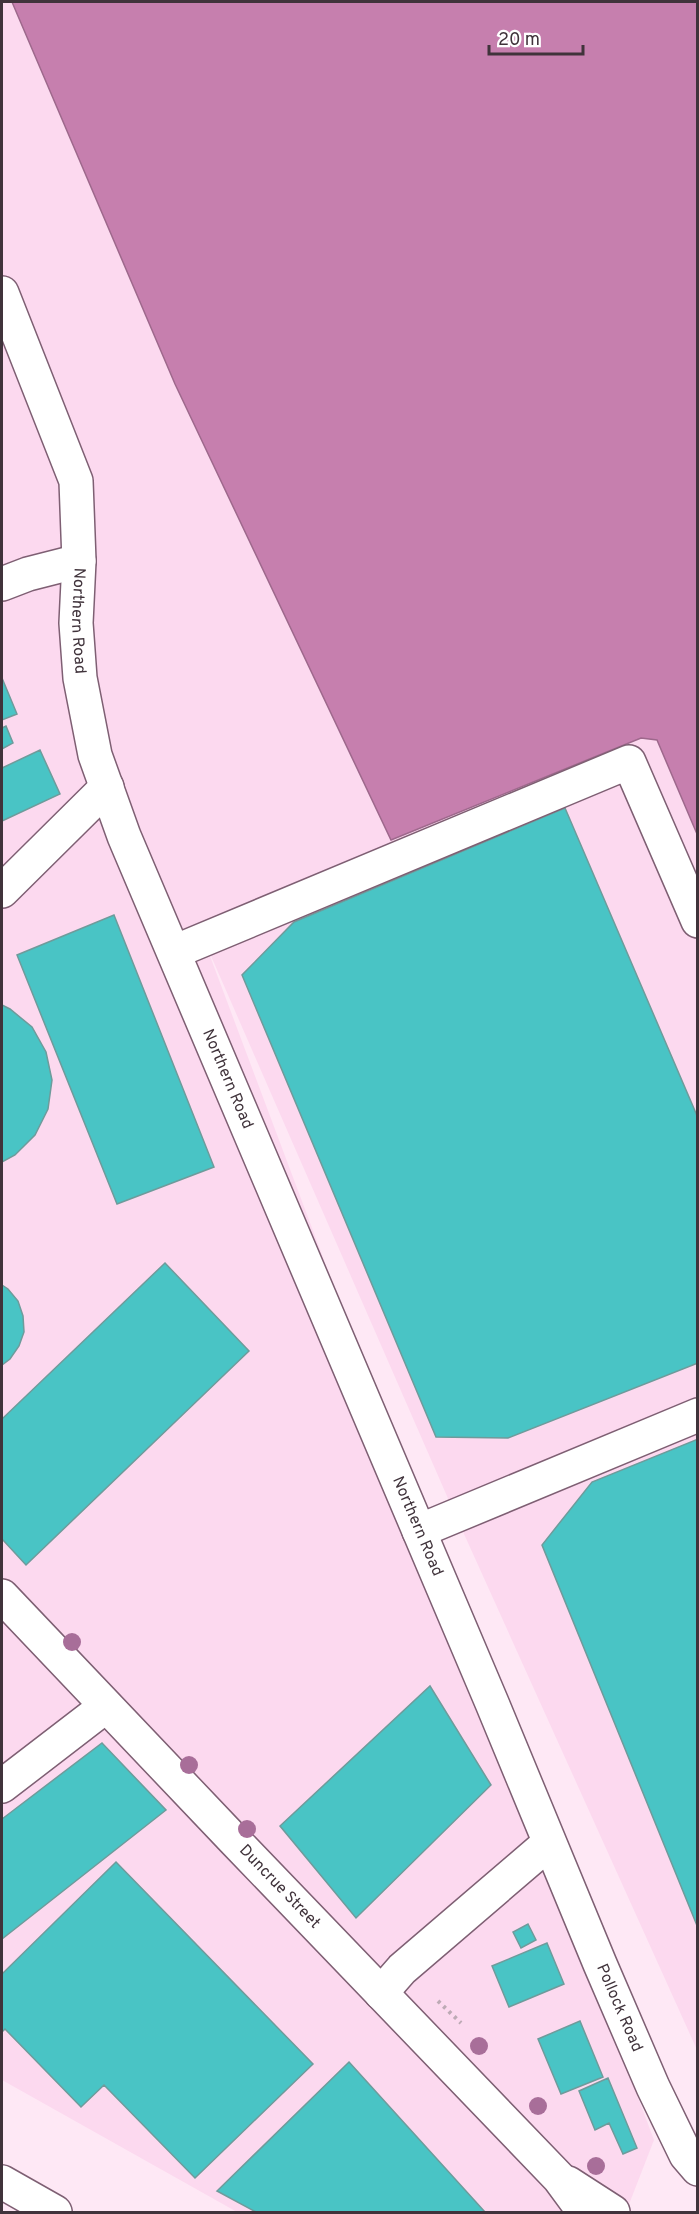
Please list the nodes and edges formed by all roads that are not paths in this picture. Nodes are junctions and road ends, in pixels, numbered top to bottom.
1 (2, 293) edge
2 (79, 561) junction
3 (2, 584) edge
4 (107, 787) junction
5 (2, 891) edge
6 (698, 921) edge
7 (174, 952) junction
8 (698, 1415) edge
9 (419, 1531) junction
10 (2, 1596) edge
11 (106, 1706) junction
12 (2, 1786) edge
13 (549, 1843) junction
14 (381, 1993) junction
15 (698, 2169) edge
16 (559, 2178) junction
17 (2, 2182) edge
18 (55, 2212) edge
19 (584, 2212) edge
20 (613, 2212) edge

1 - 2 main road, Northern Road
2 - 3 main road
2 - 4 main road, Northern Road
4 - 5 main road
4 - 7 main road, Northern Road
6 - 7 main road
7 - 9 main road, Northern Road
8 - 9 main road
9 - 13 main road, Northern Road
10 - 11 main road, Duncrue Street
11 - 12 main road
11 - 14 main road, Duncrue Street
13 - 14 main road
13 - 15 main road, Pollock Road
14 - 16 main road, Duncrue Street
16 - 19 main road, Duncrue Street
16 - 20 main road, Duncrue Street
17 - 18 main road

